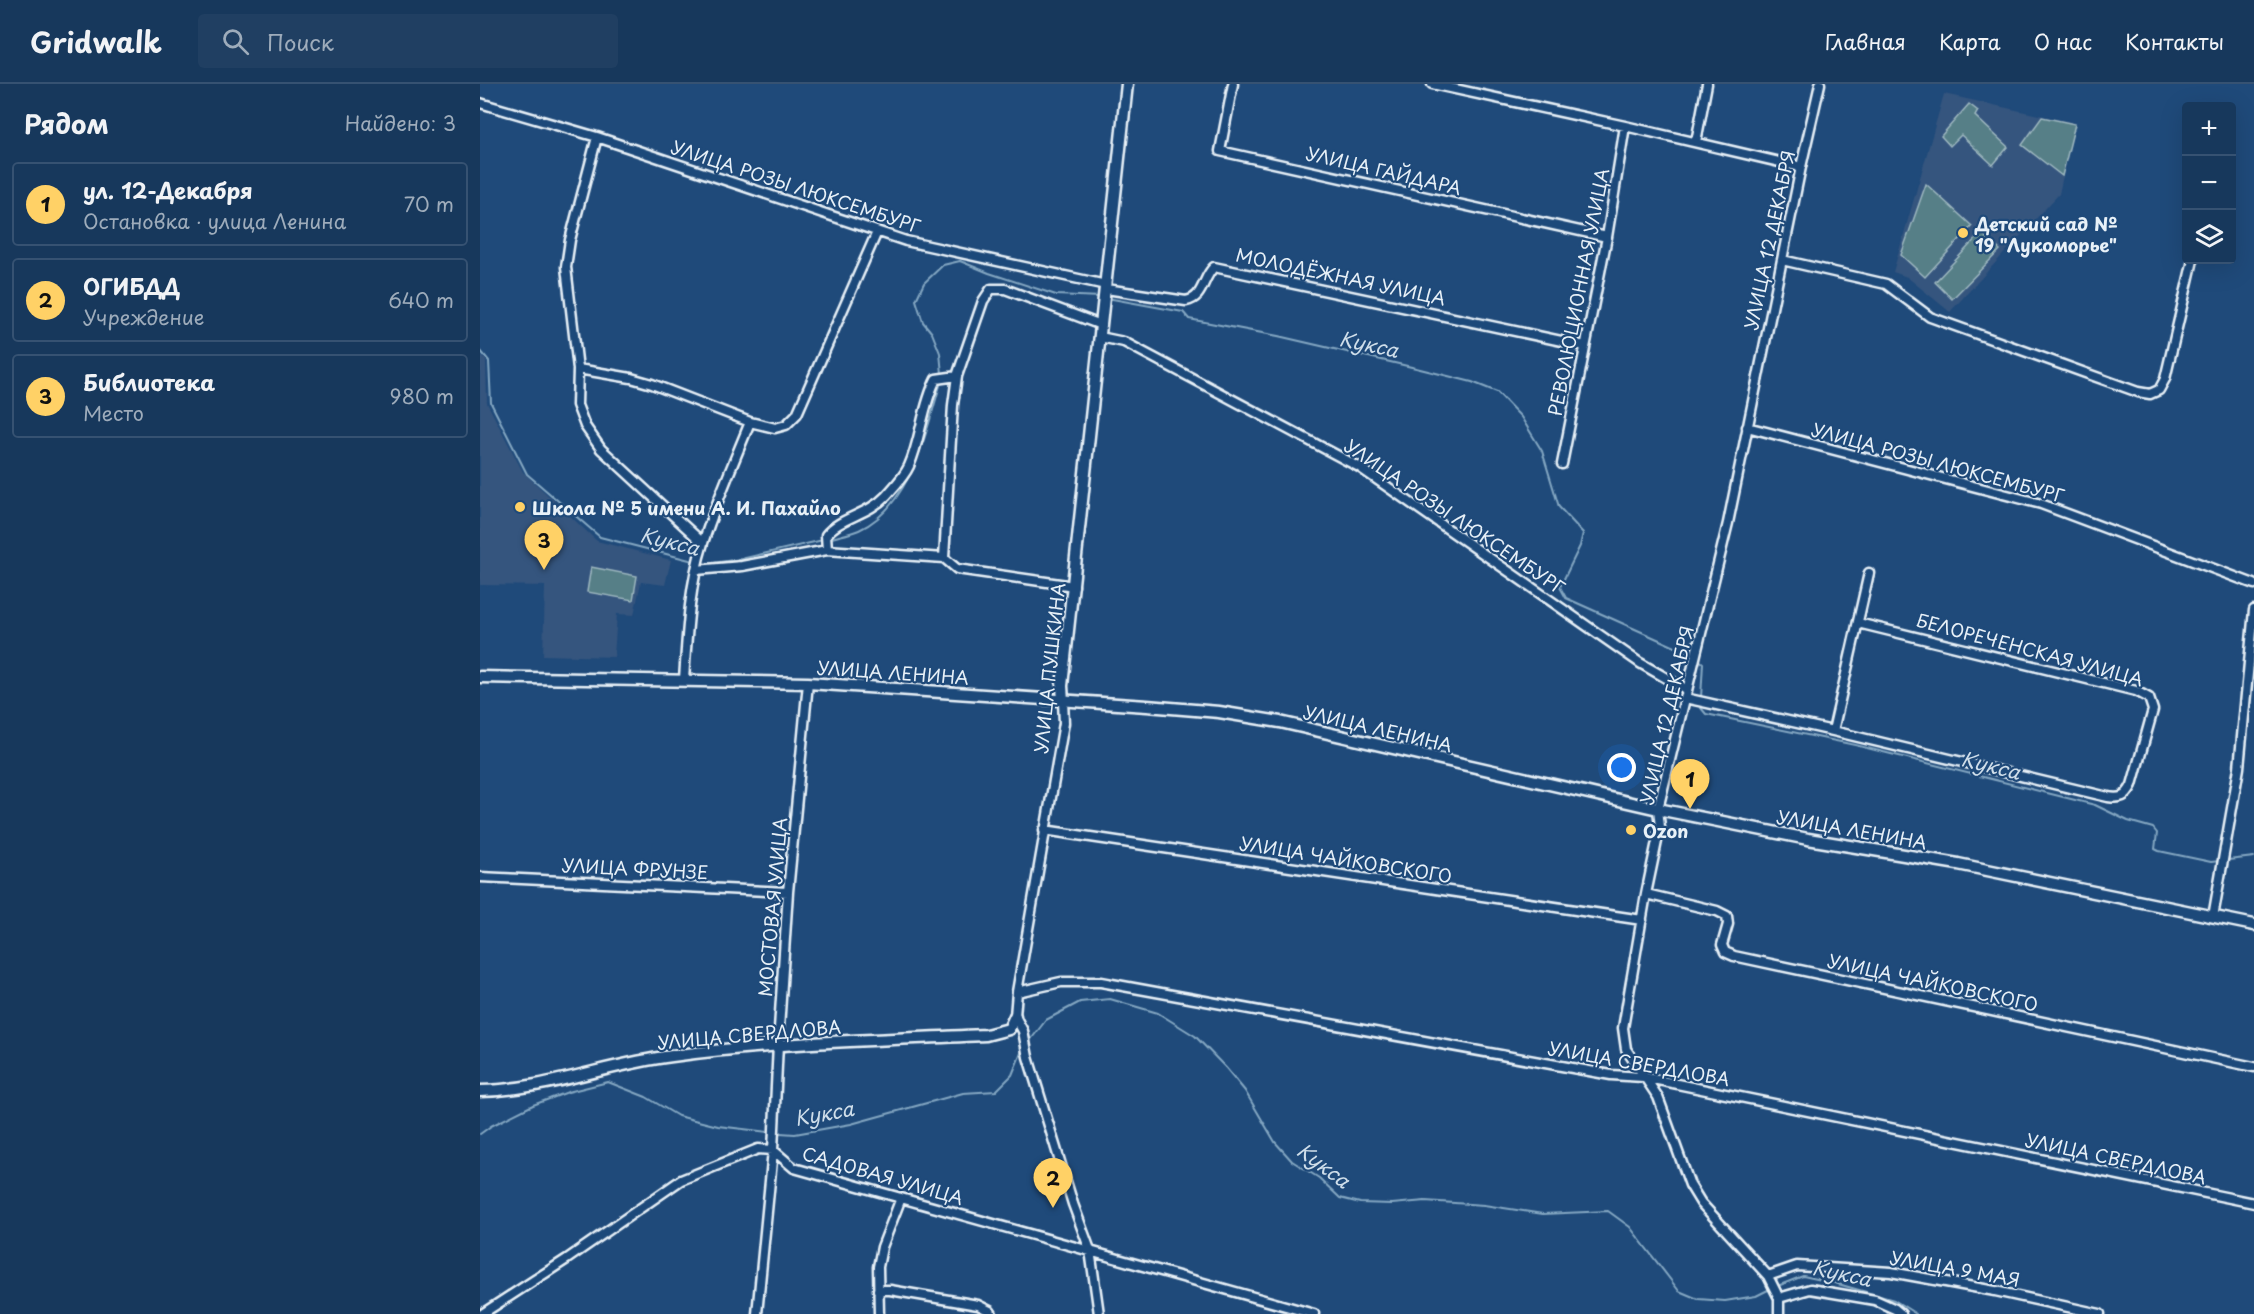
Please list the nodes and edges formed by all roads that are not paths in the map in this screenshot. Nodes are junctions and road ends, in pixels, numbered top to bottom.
1 (1127, 84) edge
2 (1233, 84) edge
3 (1432, 84) edge
4 (1707, 84) edge
5 (1820, 84) edge
6 (480, 103) edge
7 (1625, 126) junction
8 (597, 137) junction
9 (1696, 142) junction
10 (1801, 167) junction
11 (877, 232) junction
12 (1606, 237) junction
13 (1782, 260) junction
14 (2192, 264) edge
15 (1105, 293) junction
16 (1100, 331) junction
17 (1586, 346) junction
18 (578, 369) junction
19 (957, 376) junction
20 (750, 422) junction
21 (1747, 427) junction
22 (1562, 464) dead end
23 (827, 542) junction
24 (703, 543) junction
25 (944, 558) junction
26 (698, 565) junction
27 (1869, 573) dead end
28 (2254, 584) edge
29 (1074, 586) junction
30 (2254, 610) edge
31 (1858, 623) junction
32 (480, 677) edge
33 (684, 680) junction
34 (808, 683) junction
35 (1686, 694) junction
36 (1063, 701) junction
37 (1833, 731) junction
38 (1658, 809) junction
39 (1044, 830) junction
40 (480, 877) edge
41 (788, 892) junction
42 (1646, 894) junction
43 (2213, 917) junction
44 (1642, 920) junction
45 (2254, 925) edge
46 (1017, 992) junction
47 (1015, 1016) junction
48 (778, 1044) junction
49 (2254, 1067) edge
50 (1643, 1077) junction
51 (480, 1091) edge
52 (773, 1150) junction
53 (901, 1198) junction
54 (2254, 1203) edge
55 (1090, 1250) junction
56 (1770, 1279) junction
57 (878, 1290) junction
58 (1778, 1295) junction
59 (482, 1314) edge
60 (757, 1314) edge
61 (879, 1314) edge
62 (992, 1314) edge
63 (1099, 1314) edge
64 (1314, 1314) edge
65 (1779, 1314) edge
66 (1901, 1314) edge
67 (2100, 1314) edge

1 - 15 street, УЛИЦА ПУШКИНА
2 - 12 street, УЛИЦА ГАЙДАРА
3 - 7 street
4 - 9 street
5 - 10 street, УЛИЦА 12 ДЕКАБРЯ
6 - 8 street, УЛИЦА РОЗЫ ЛЮКСЕМБУРГ
7 - 9 street
7 - 12 street, РЕВОЛЮЦИОННАЯ УЛИЦА
8 - 11 street, УЛИЦА РОЗЫ ЛЮКСЕМБУРГ
8 - 18 street
9 - 10 street
10 - 13 street, УЛИЦА 12 ДЕКАБРЯ
11 - 15 street, УЛИЦА РОЗЫ ЛЮКСЕМБУРГ
11 - 20 street
12 - 17 street, РЕВОЛЮЦИОННАЯ УЛИЦА
13 - 14 street
13 - 21 street, УЛИЦА 12 ДЕКАБРЯ
15 - 16 street, УЛИЦА ПУШКИНА
15 - 17 street, МОЛОДЁЖНАЯ УЛИЦА
16 - 19 street, УЛИЦА РОЗЫ ЛЮКСЕМБУРГ
16 - 29 street, УЛИЦА ПУШКИНА
16 - 35 street, УЛИЦА РОЗЫ ЛЮКСЕМБУРГ
17 - 22 street, РЕВОЛЮЦИОННАЯ УЛИЦА
18 - 20 street
18 - 24 street
19 - 23 street
19 - 25 street
20 - 24 street
21 - 28 street, УЛИЦА РОЗЫ ЛЮКСЕМБУРГ
21 - 35 street, УЛИЦА 12 ДЕКАБРЯ
23 - 25 street
23 - 26 street
24 - 26 street
25 - 29 street
26 - 33 street
27 - 31 street
29 - 36 street, УЛИЦА ПУШКИНА
30 - 43 street
31 - 37 street
31 - 37 street, БЕЛОРЕЧЕНСКАЯ УЛИЦА
32 - 33 street, УЛИЦА ЛЕНИНА
33 - 34 street, УЛИЦА ЛЕНИНА
34 - 36 street, УЛИЦА ЛЕНИНА
34 - 41 street, МОСТОВАЯ УЛИЦА
35 - 37 street, БЕЛОРЕЧЕНСКАЯ УЛИЦА
35 - 38 street, УЛИЦА 12 ДЕКАБРЯ
36 - 38 street, УЛИЦА ЛЕНИНА
36 - 39 street, УЛИЦА ПУШКИНА
38 - 42 street, УЛИЦА 12 ДЕКАБРЯ
38 - 43 street, УЛИЦА ЛЕНИНА
39 - 44 street, УЛИЦА ЧАЙКОВСКОГО
39 - 46 street, УЛИЦА ПУШКИНА
40 - 41 street, УЛИЦА ФРУНЗЕ
41 - 48 street, МОСТОВАЯ УЛИЦА
42 - 44 street, УЛИЦА 12 ДЕКАБРЯ
42 - 49 street, УЛИЦА ЧАЙКОВСКОГО
43 - 45 street, УЛИЦА ЛЕНИНА
44 - 50 street, УЛИЦА 12 ДЕКАБРЯ
46 - 47 street, УЛИЦА ПУШКИНА
46 - 50 street, УЛИЦА СВЕРДЛОВА
47 - 48 street, УЛИЦА СВЕРДЛОВА
47 - 55 street
48 - 51 street, УЛИЦА СВЕРДЛОВА
48 - 52 street, МОСТОВАЯ УЛИЦА
50 - 54 street, УЛИЦА СВЕРДЛОВА
50 - 56 street, УЛИЦА 12 ДЕКАБРЯ
52 - 53 street, САДОВАЯ УЛИЦА
52 - 59 street
52 - 60 street, МОСТОВАЯ УЛИЦА
53 - 55 street, САДОВАЯ УЛИЦА
53 - 57 street
55 - 63 street
55 - 64 street, САДОВАЯ УЛИЦА
56 - 58 street, УЛИЦА 12 ДЕКАБРЯ
56 - 67 street, УЛИЦА 9 МАЯ
57 - 61 street
57 - 62 street
58 - 65 street, УЛИЦА 12 ДЕКАБРЯ
58 - 66 street

